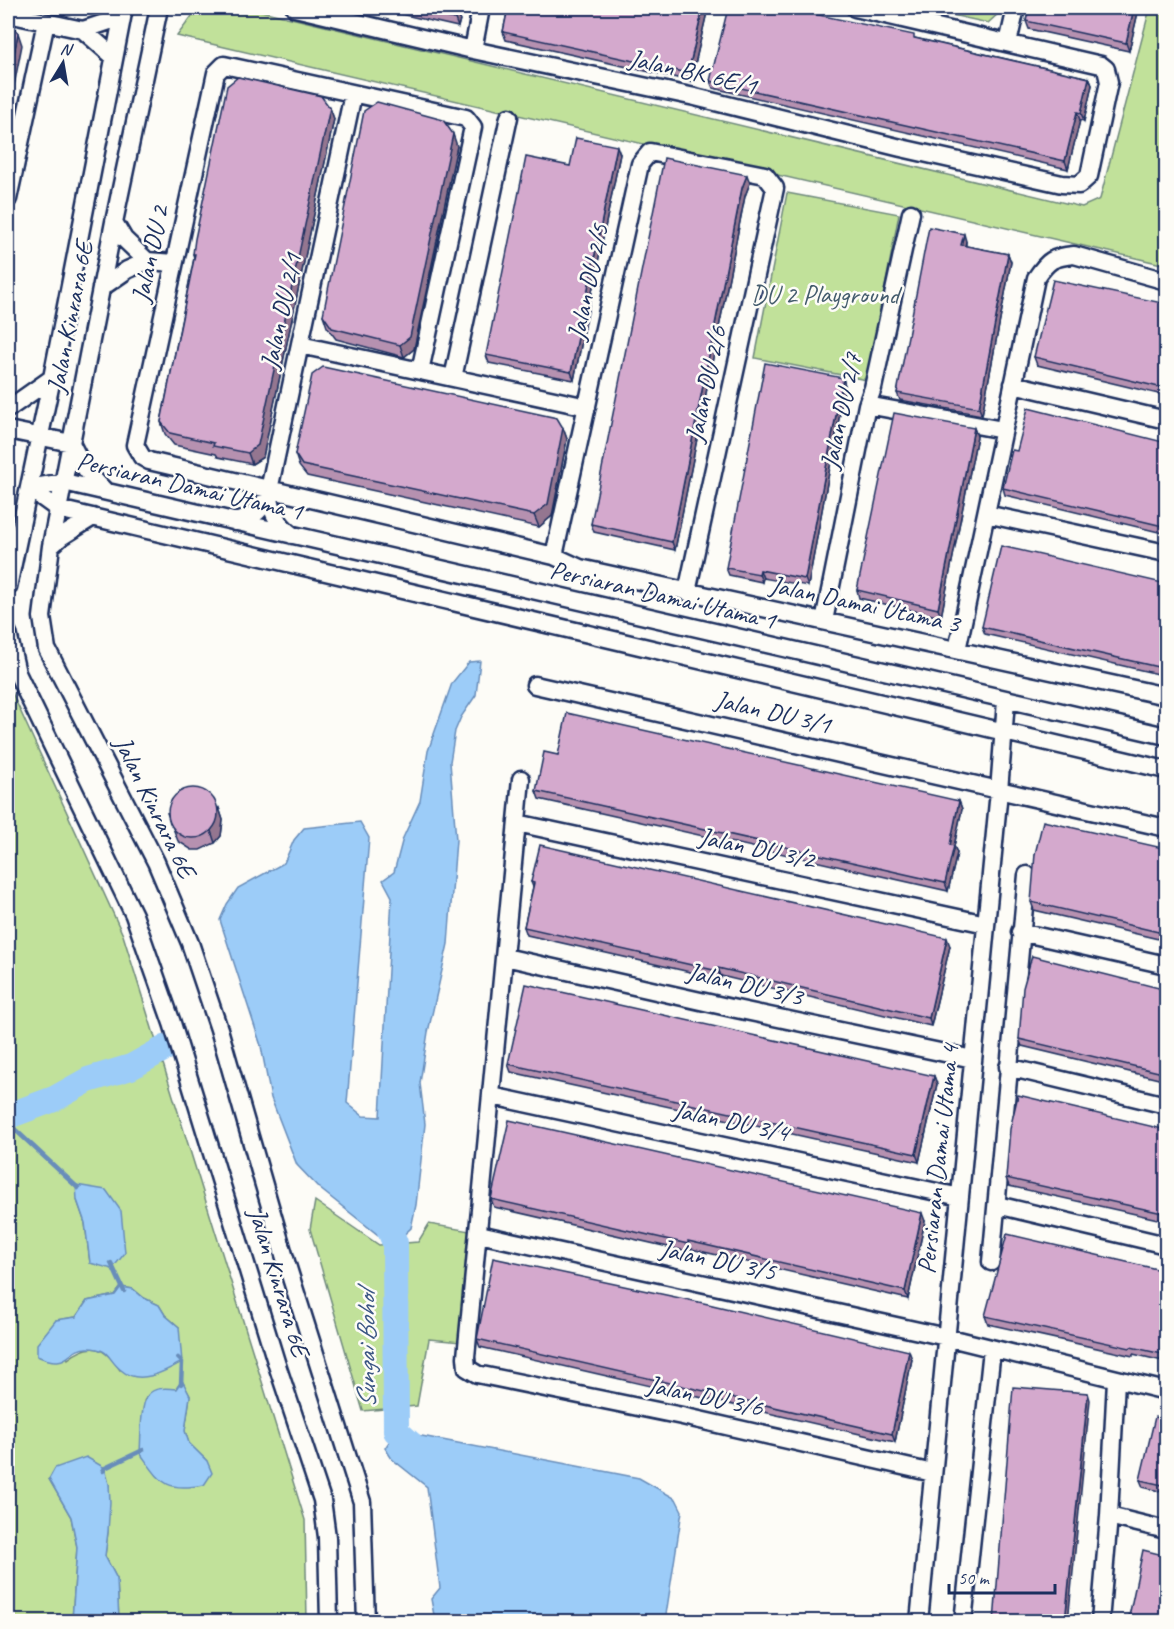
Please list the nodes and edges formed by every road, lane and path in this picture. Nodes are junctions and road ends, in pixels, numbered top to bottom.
1 (159, 8) edge
2 (295, 8) edge
3 (481, 8) edge
4 (855, 8) edge
5 (1016, 8) edge
6 (123, 12) edge
7 (8, 14) edge
8 (45, 22) junction
9 (83, 30) junction
10 (1008, 43) junction
11 (473, 50) junction
12 (114, 57) junction
13 (353, 94) junction
14 (509, 117) dead end
15 (775, 188) joint
16 (8, 199) edge
17 (911, 213) dead end
18 (114, 222) junction
19 (147, 261) junction
20 (174, 263) junction
21 (1167, 281) edge
22 (101, 288) junction
23 (300, 345) junction
24 (420, 371) junction
25 (52, 378) junction
26 (453, 378) junction
27 (1013, 384) junction
28 (867, 405) junction
29 (587, 407) junction
30 (8, 409) edge
31 (1167, 420) edge
32 (1003, 429) junction
33 (8, 430) edge
34 (40, 436) junction
35 (71, 443) junction
36 (64, 482) junction
37 (29, 488) junction
38 (269, 490) junction
39 (106, 492) junction
40 (58, 509) junction
41 (986, 514) junction
42 (93, 518) junction
43 (235, 522) junction
44 (292, 535) junction
45 (51, 546) junction
46 (1167, 553) edge
47 (554, 556) junction
48 (8, 587) edge
49 (687, 592) junction
50 (824, 621) junction
51 (8, 633) edge
52 (957, 650) junction
53 (535, 685) dead end
54 (1167, 696) edge
55 (1006, 701) junction
56 (1004, 733) junction
57 (1167, 736) edge
58 (1167, 770) edge
59 (522, 779) dead end
60 (999, 790) junction
61 (517, 823) junction
62 (1167, 828) edge
63 (1027, 875) dead end
64 (986, 924) junction
65 (1020, 932) junction
66 (505, 957) junction
67 (1167, 965) edge
68 (974, 1059) junction
69 (1008, 1067) junction
70 (492, 1096) junction
71 (1167, 1105) edge
72 (960, 1197) junction
73 (997, 1205) junction
74 (479, 1234) junction
75 (1167, 1245) edge
76 (991, 1262) dead end
77 (946, 1337) junction
78 (992, 1348) junction
79 (1116, 1380) junction
80 (1167, 1391) edge
81 (933, 1473) junction
82 (1109, 1516) junction
83 (1167, 1530) edge
84 (329, 1622) edge
85 (366, 1622) edge
86 (919, 1622) edge
87 (963, 1622) edge
88 (1100, 1622) edge

1 - 18 street, Jalan Kinrara 6E
2 - 11 street, Jalan BK 6E/1
3 - 11 street
4 - 10 street
5 - 10 street
6 - 9 street, Jalan Kinrara 6E
6 - 12 street, Jalan Kinrara 6E
7 - 8 street
8 - 9 street
8 - 16 street
9 - 12 street
10 - 11 street, Jalan BK 6E/1
12 - 25 street, Jalan Kinrara 6E
13 - 20 street, Jalan DU 2
13 - 23 street, Jalan DU 2/1
13 - 24 street
14 - 26 street
15 - 29 street, Jalan DU 2/5
15 - 49 street, Jalan DU 2/6
17 - 28 street, Jalan DU 2/7
18 - 19 street
18 - 22 street, Jalan Kinrara 6E
19 - 20 street
19 - 22 street
20 - 38 street, Jalan DU 2
21 - 27 street
22 - 35 street, Jalan Kinrara 6E
23 - 24 street
23 - 38 street, Jalan DU 2/1
24 - 26 street
25 - 30 street
25 - 34 street, Jalan Kinrara 6E
26 - 29 street
27 - 31 street
27 - 32 street
28 - 32 street
28 - 50 street, Jalan DU 2/7
29 - 47 street, Jalan DU 2/5
32 - 41 street
33 - 34 street
34 - 35 street
34 - 37 street, Jalan Kinrara 6E
35 - 36 street, Jalan Kinrara 6E
35 - 39 street
36 - 37 street, Persiaran Damai Utama 1
36 - 39 street, Persiaran Damai Utama 1
36 - 40 street, Jalan Kinrara 6E
37 - 40 street, Persiaran Damai Utama 1
37 - 48 street, Jalan Kinrara 6E
38 - 43 street, Jalan DU 2/1
38 - 44 street
38 - 47 street, Jalan Damai Utama 3
39 - 43 street, Persiaran Damai Utama 1
40 - 42 street, Persiaran Damai Utama 1
40 - 45 street, Jalan Kinrara 6E
41 - 46 street
41 - 52 street
42 - 45 street
42 - 56 street, Persiaran Damai Utama 1
43 - 44 street, Persiaran Damai Utama 1
44 - 55 street, Persiaran Damai Utama 1
45 - 85 street, Jalan Kinrara 6E
47 - 49 street, Jalan Damai Utama 3
49 - 50 street, Jalan Damai Utama 3
50 - 52 street, Jalan Damai Utama 3
51 - 84 street, Jalan Kinrara 6E
52 - 54 street, Jalan Damai Utama 3
53 - 60 street, Jalan DU 3/1
55 - 56 street, Persiaran Damai Utama 4
55 - 57 street, Persiaran Damai Utama 1
56 - 58 street, Persiaran Damai Utama 1
56 - 60 street, Persiaran Damai Utama 4
59 - 61 street
60 - 62 street, Jalan DU 3/1
60 - 64 street, Persiaran Damai Utama 4
61 - 64 street, Jalan DU 3/2
61 - 66 street
63 - 65 street
64 - 68 street, Persiaran Damai Utama 4
65 - 67 street
65 - 69 street
66 - 68 street, Jalan DU 3/3
66 - 70 street
68 - 72 street, Persiaran Damai Utama 4
69 - 71 street
69 - 73 street
70 - 72 street, Jalan DU 3/4
70 - 74 street
72 - 77 street, Persiaran Damai Utama 4
73 - 75 street
73 - 76 street
74 - 77 street, Jalan DU 3/5
74 - 81 street, Jalan DU 3/6
77 - 78 street, Jalan DU 3/5
77 - 81 street, Persiaran Damai Utama 4
78 - 79 street, Jalan DU 3/5
78 - 87 street
79 - 80 street, Jalan DU 3/5
79 - 82 street
81 - 86 street, Persiaran Damai Utama 4
82 - 83 street
82 - 88 street

